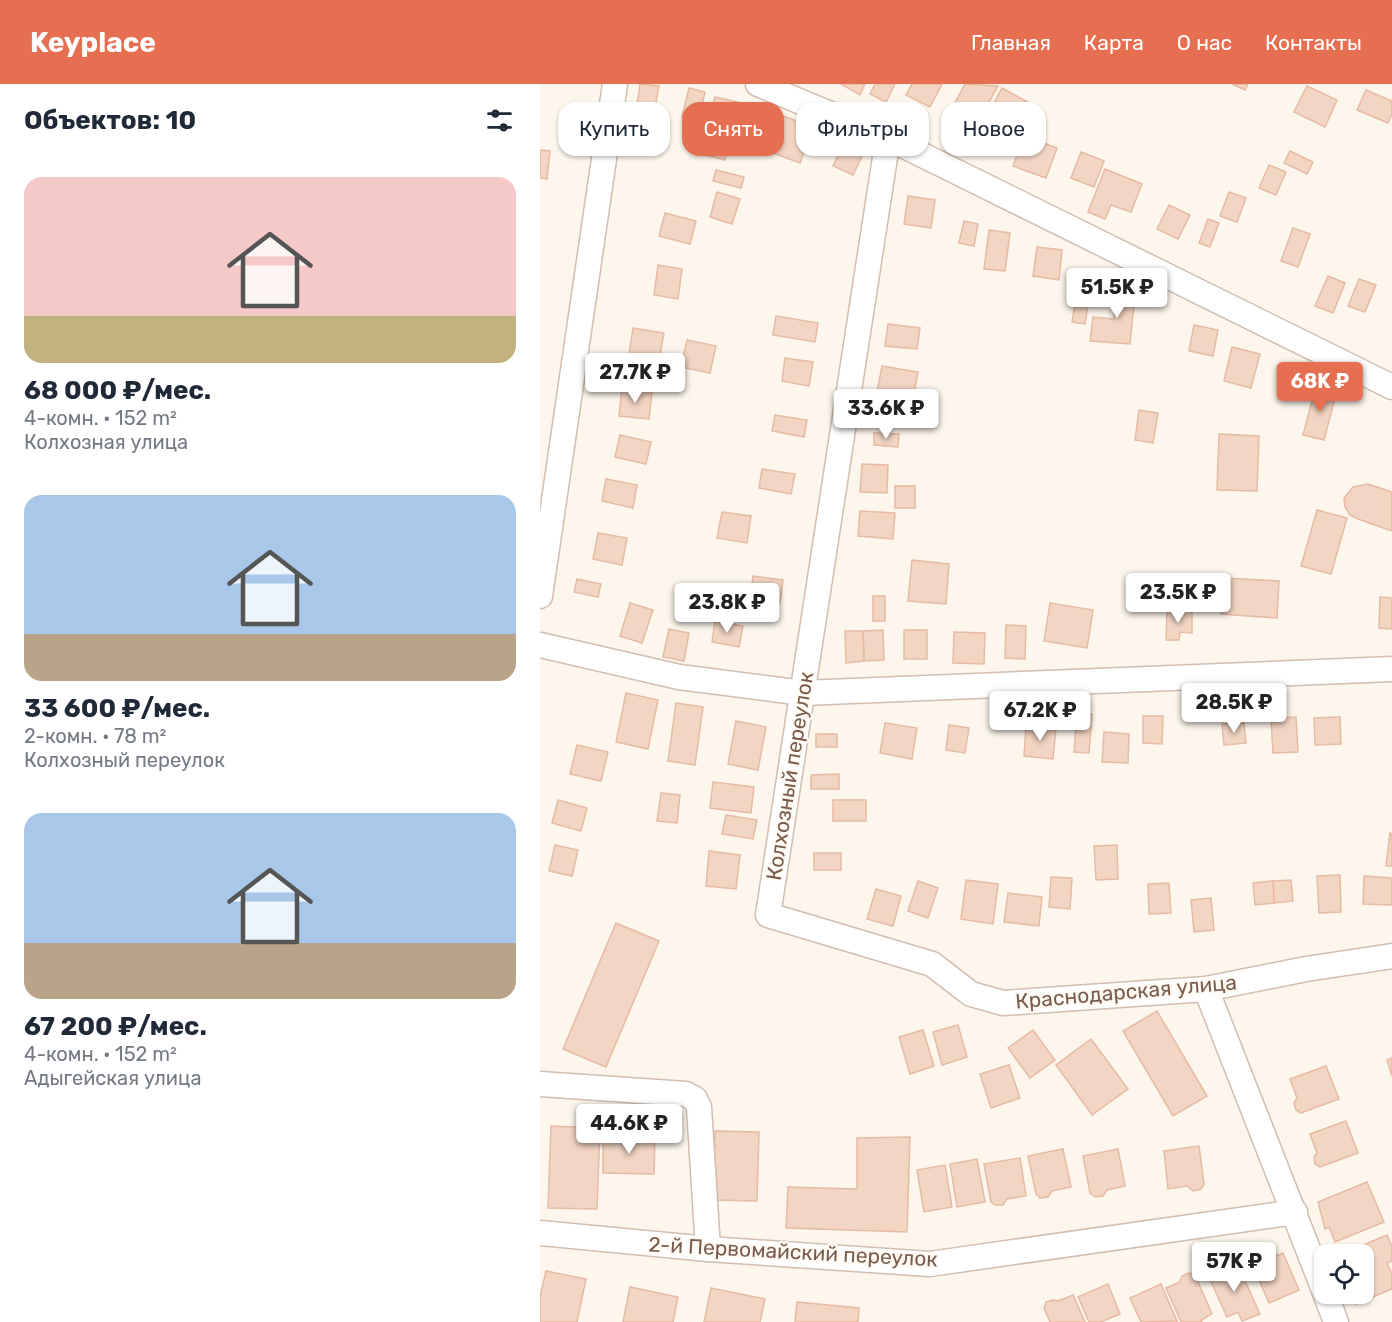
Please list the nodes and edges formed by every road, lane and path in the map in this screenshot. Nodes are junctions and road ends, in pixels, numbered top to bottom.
1 (615, 84) edge
2 (758, 84) edge
3 (801, 102) edge
4 (885, 156) edge
5 (924, 156) edge
6 (1392, 387) edge
7 (540, 596) edge
8 (540, 645) edge
9 (1392, 669) edge
10 (803, 693) junction
11 (768, 915) joint
12 (1392, 956) edge
13 (1206, 989) junction
14 (540, 1084) edge
15 (1295, 1212) junction
16 (540, 1233) edge
17 (708, 1249) junction
18 (1314, 1263) edge
19 (1329, 1304) edge
20 (1336, 1322) edge

1 - 7 street
2 - 3 street
4 - 10 street, Колхозный переулок
5 - 6 street
8 - 10 street
9 - 10 street
10 - 11 street, Колхозный переулок
11 - 13 street, Краснодарская улица
12 - 13 street, Краснодарская улица
13 - 15 street
14 - 17 street
15 - 17 street, 2-й Первомайский переулок
15 - 18 street
16 - 17 street, 2-й Первомайский переулок
19 - 20 street

